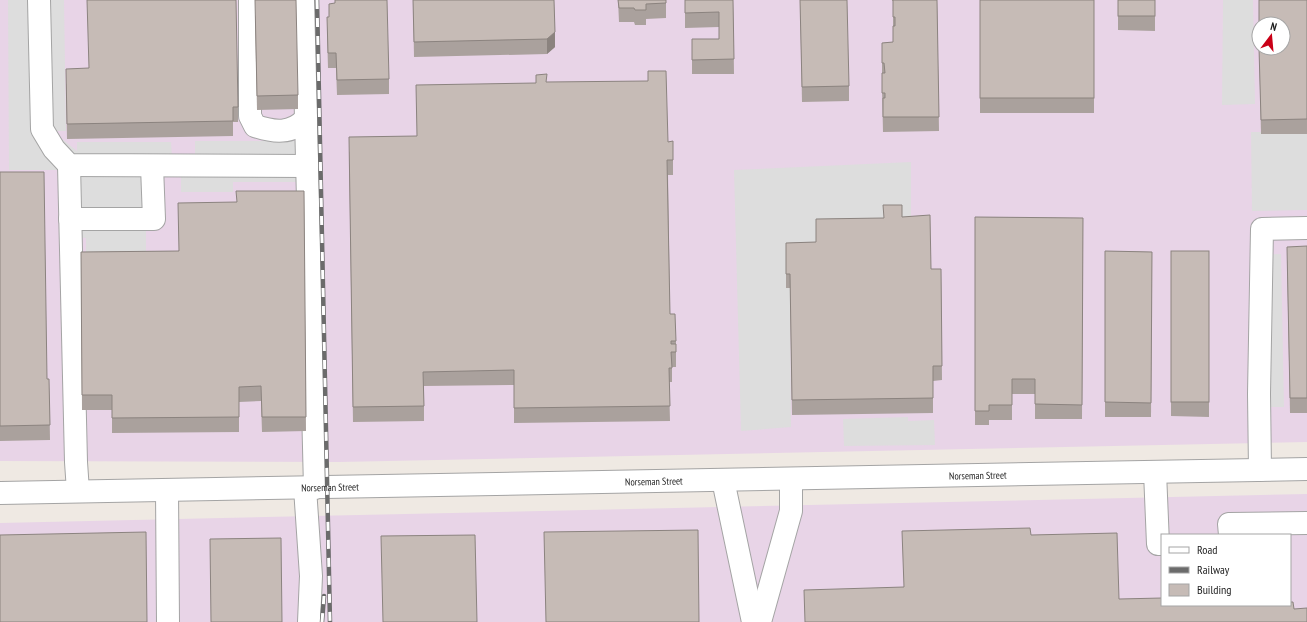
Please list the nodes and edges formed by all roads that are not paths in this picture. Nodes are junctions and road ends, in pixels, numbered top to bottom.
1 (39, 0) edge
2 (250, 0) edge
3 (303, 0) edge
4 (306, 118) junction
5 (70, 165) junction
6 (152, 166) junction
7 (308, 166) junction
8 (70, 219) junction
9 (1307, 228) edge
10 (1307, 469) edge
11 (1260, 470) junction
12 (1156, 472) junction
13 (792, 479) junction
14 (723, 480) junction
15 (310, 488) junction
16 (78, 491) junction
17 (167, 491) junction
18 (0, 493) edge
19 (1307, 523) edge
20 (1230, 534) edge
21 (1161, 544) edge
22 (168, 622) edge
23 (309, 622) edge
24 (752, 622) edge
25 (760, 622) edge

1 - 5 street
2 - 4 street
3 - 4 street
4 - 7 street
5 - 6 street
5 - 8 street
6 - 7 street
6 - 8 street
7 - 15 street
8 - 16 street
9 - 11 street
10 - 11 street, Norseman Street
11 - 12 street, Norseman Street
12 - 13 street, Norseman Street
12 - 21 street
13 - 14 street, Norseman Street
13 - 25 street
14 - 15 street, Norseman Street
14 - 24 street
15 - 17 street, Norseman Street
15 - 23 street
16 - 17 street, Norseman Street
16 - 18 street, Norseman Street
17 - 22 street
19 - 20 street

